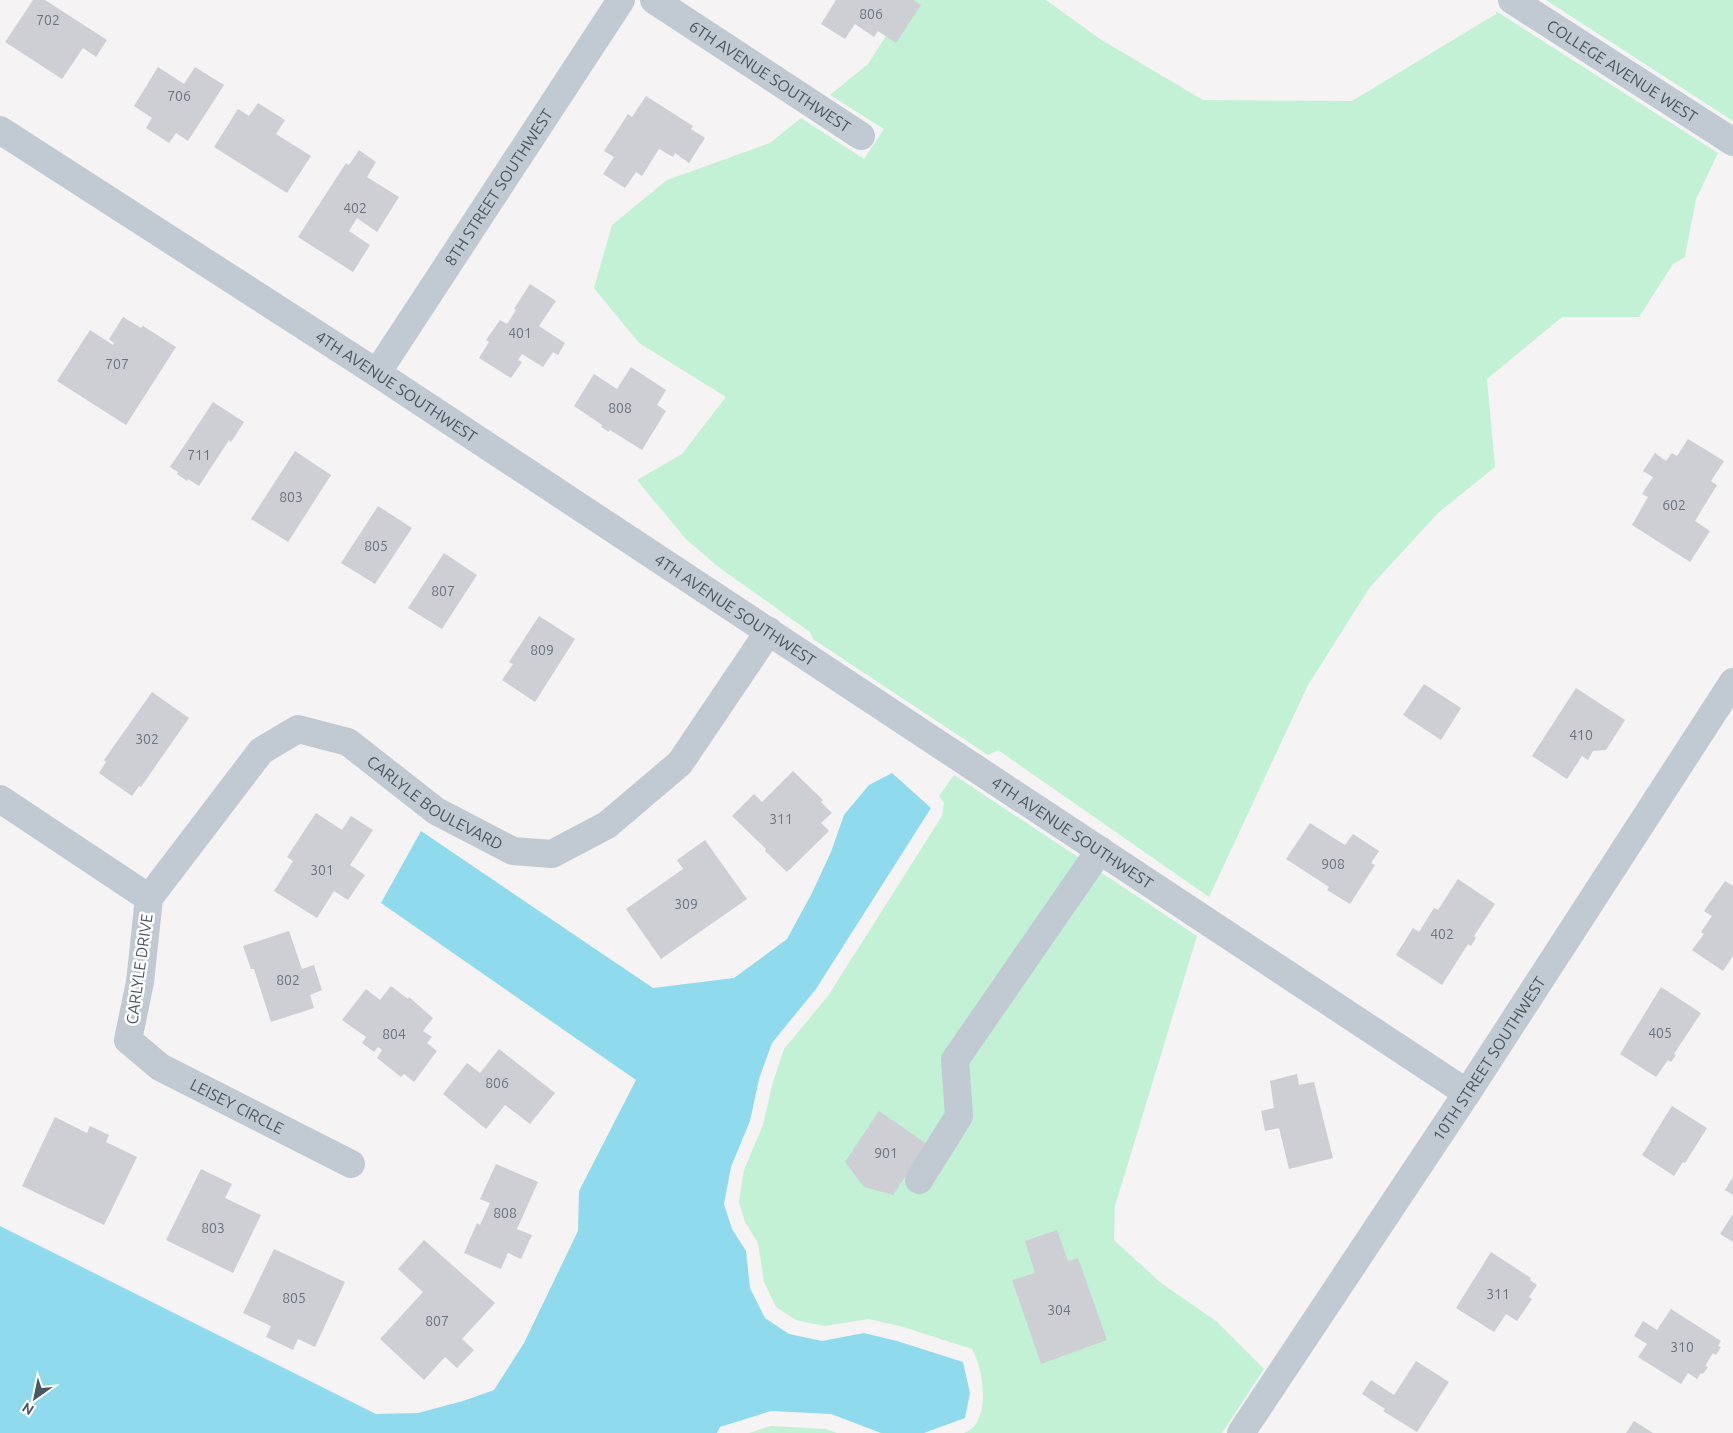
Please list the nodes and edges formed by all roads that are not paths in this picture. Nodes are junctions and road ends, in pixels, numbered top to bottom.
1 (621, 0) edge
2 (654, 0) edge
3 (1512, 0) edge
4 (0, 130) edge
5 (861, 136) dead end
6 (1733, 142) edge
7 (377, 373) junction
8 (769, 632) junction
9 (1733, 682) edge
10 (0, 799) edge
11 (1100, 850) junction
12 (149, 898) junction
13 (128, 1040) joint
14 (1467, 1093) junction
15 (351, 1164) dead end
16 (919, 1180) dead end
17 (1241, 1433) edge

1 - 7 street, 8TH STREET SOUTHWEST
2 - 5 street, 6TH AVENUE SOUTHWEST
3 - 6 street, COLLEGE AVENUE WEST
4 - 7 street, 4TH AVENUE SOUTHWEST
7 - 8 street, 4TH AVENUE SOUTHWEST
8 - 11 street, 4TH AVENUE SOUTHWEST
8 - 12 street, CARLYLE BOULEVARD
9 - 14 street, 10TH STREET SOUTHWEST
10 - 12 street
11 - 14 street, 4TH AVENUE SOUTHWEST
11 - 16 street
12 - 13 street, CARLYLE DRIVE
13 - 15 street, LEISEY CIRCLE
14 - 17 street, 10TH STREET SOUTHWEST

